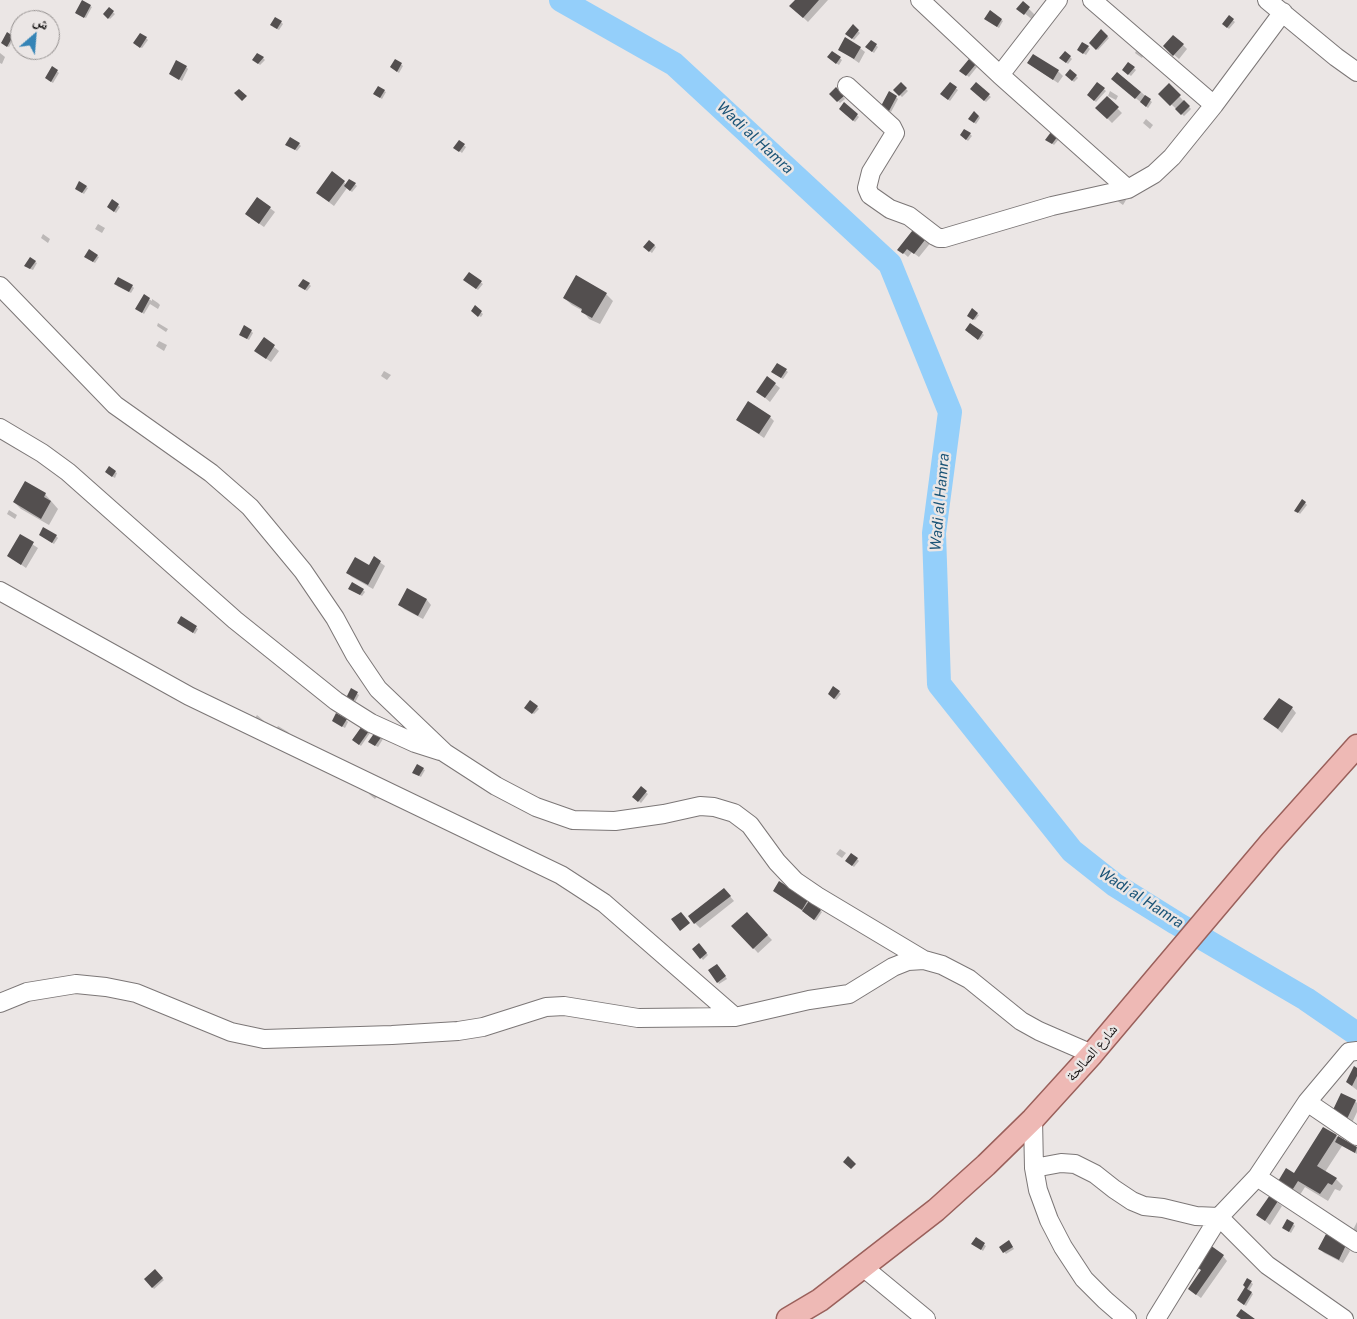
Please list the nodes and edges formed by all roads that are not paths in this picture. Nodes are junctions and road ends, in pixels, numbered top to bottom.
1 (920, 0) edge
2 (1058, 0) edge
3 (1092, 0) edge
4 (1267, 0) edge
5 (1283, 12) junction
6 (1357, 72) edge
7 (1000, 75) junction
8 (847, 86) dead end
9 (1214, 105) junction
10 (1128, 189) junction
11 (0, 286) edge
12 (0, 428) edge
13 (0, 591) edge
14 (1356, 750) edge
15 (445, 752) junction
16 (924, 960) junction
17 (0, 1003) edge
18 (735, 1017) junction
19 (1357, 1051) edge
20 (1092, 1054) junction
21 (1307, 1102) junction
22 (1033, 1119) junction
23 (1357, 1136) edge
24 (1034, 1168) junction
25 (1257, 1177) junction
26 (1219, 1217) junction
27 (1357, 1244) edge
28 (863, 1267) junction
29 (788, 1319) edge
30 (926, 1319) edge
31 (1127, 1319) edge
32 (1156, 1319) edge
33 (1344, 1319) edge

1 - 7 street
2 - 7 street
3 - 9 street
4 - 5 street
5 - 6 street
5 - 9 street
7 - 10 street
8 - 10 street
9 - 10 street
11 - 15 street
12 - 15 street
13 - 18 street
14 - 20 main road, شارع الصالحة
15 - 16 street
16 - 18 street
16 - 20 street
17 - 18 street
19 - 21 street
20 - 22 main road, شارع الصالحة
21 - 23 street
21 - 25 street
22 - 24 street
22 - 28 main road, شارع الصالحة
24 - 26 street
24 - 31 street
25 - 26 street
25 - 27 street
26 - 32 street
26 - 33 street
28 - 29 main road, شارع الصالحة
28 - 30 street

